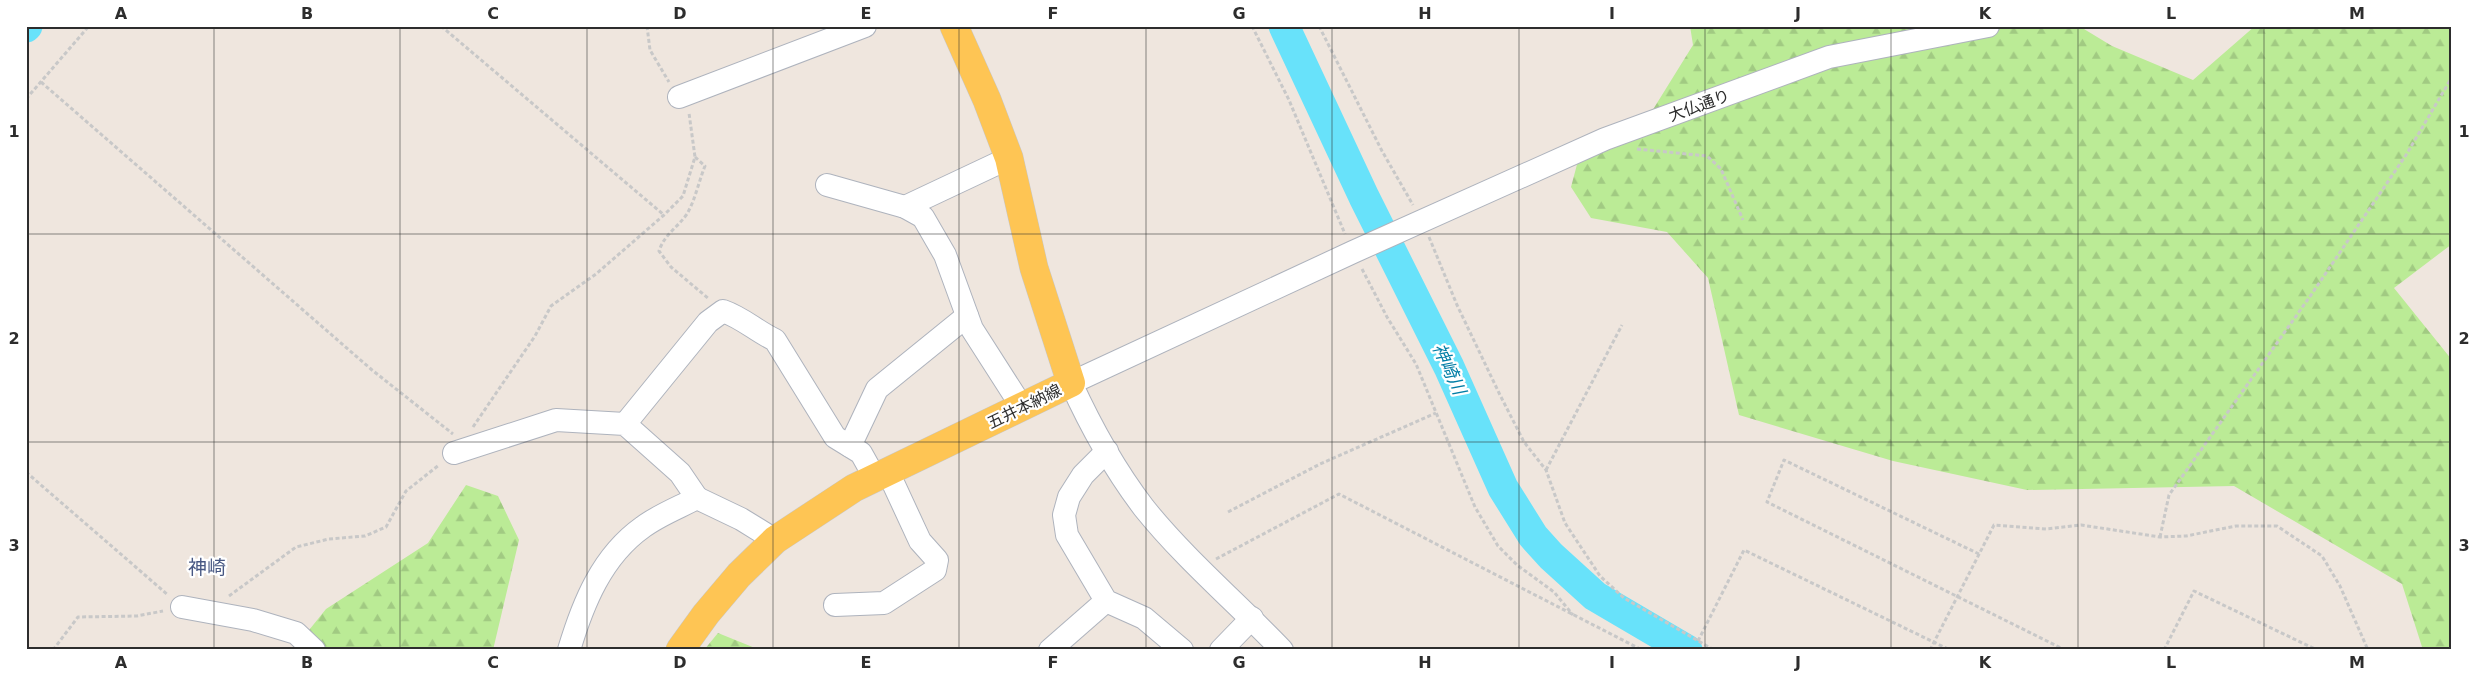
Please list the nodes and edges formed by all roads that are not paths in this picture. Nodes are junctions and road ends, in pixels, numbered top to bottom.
1 (865, 26) edge
2 (954, 26) edge
3 (1988, 26) edge
4 (679, 97) road end
5 (1009, 158) junction
6 (827, 185) dead end
7 (905, 206) junction
8 (967, 316) junction
9 (1071, 383) junction
10 (1022, 407) junction
11 (625, 424) junction
12 (850, 446) junction
13 (458, 447) road end
14 (1107, 451) junction
15 (881, 475) junction
16 (697, 498) junction
17 (775, 540) junction
18 (1106, 600) junction
19 (836, 605) dead end
20 (182, 607) road end
21 (1252, 618) junction
22 (314, 650) edge
23 (569, 650) edge
24 (680, 650) edge
25 (1050, 650) edge
26 (1182, 650) edge
27 (1221, 650) edge
28 (1282, 650) edge

1 - 4 street
2 - 5 main road, 五井本納線
3 - 9 street, 大仏通り
5 - 7 street
5 - 9 main road, 五井本納線
6 - 7 street
7 - 8 street
8 - 10 street
8 - 12 street
9 - 10 main road, 五井本納線
9 - 14 street
10 - 15 main road, 五井本納線
11 - 12 street
11 - 13 street
11 - 16 street
12 - 15 street
14 - 18 street
14 - 21 street
15 - 17 main road, 五井本納線
15 - 19 street
16 - 17 street
16 - 23 street
17 - 24 main road, 五井本納線
18 - 25 street
18 - 26 street
20 - 22 street
21 - 27 street
21 - 28 street

